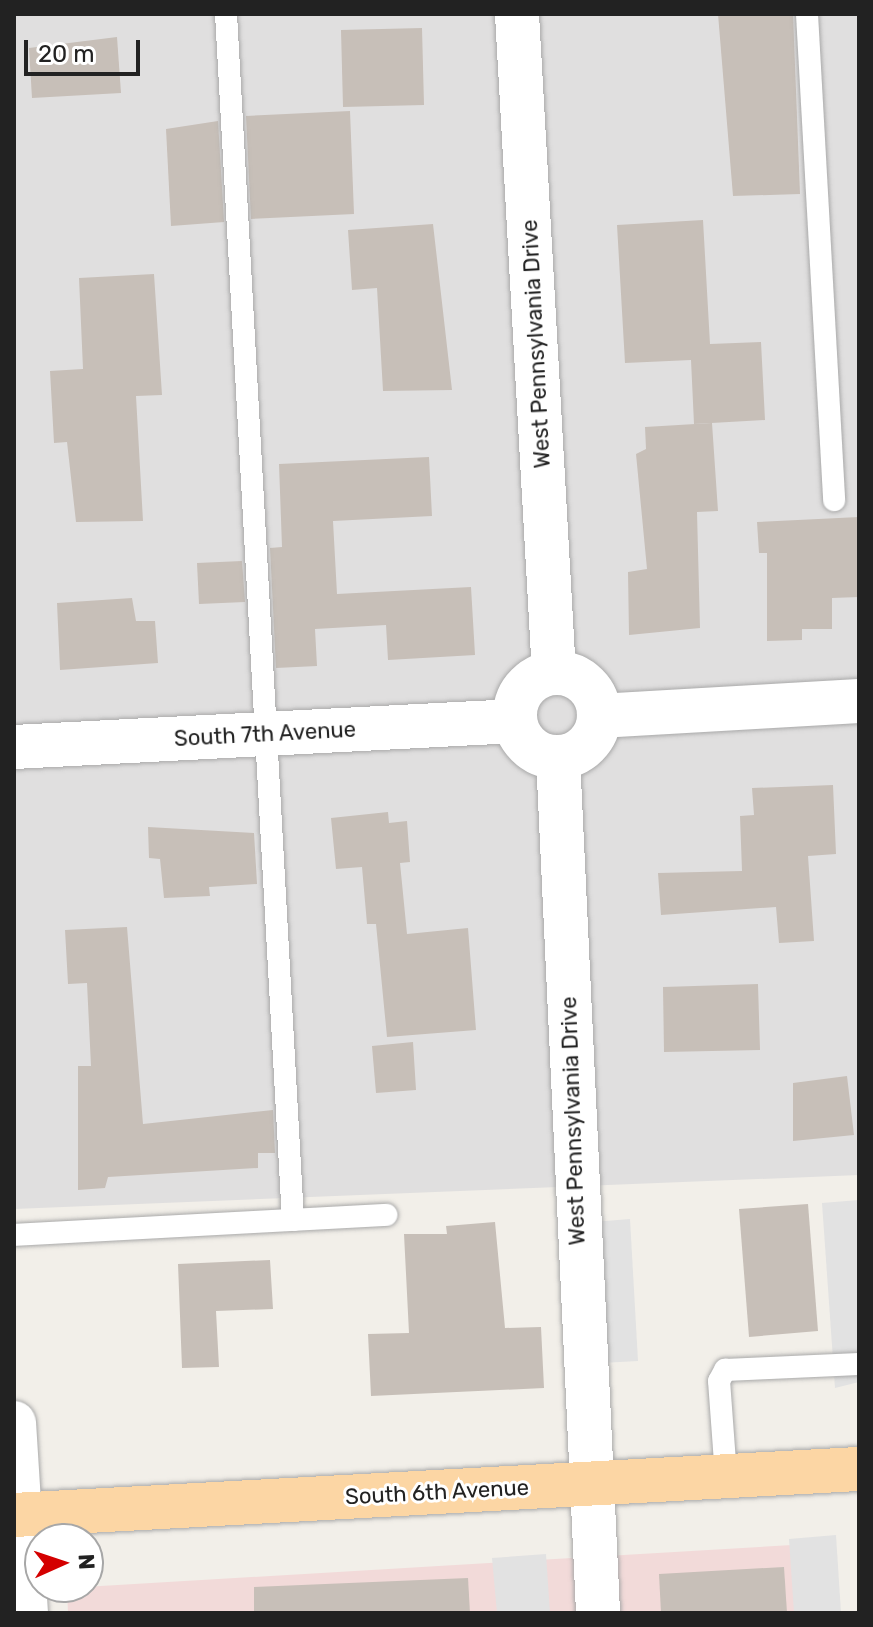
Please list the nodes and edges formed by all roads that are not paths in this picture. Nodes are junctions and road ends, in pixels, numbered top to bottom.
1 (226, 14) edge
2 (517, 14) edge
3 (807, 14) edge
4 (834, 500) dead end
5 (554, 673) junction
6 (859, 701) edge
7 (599, 716) junction
8 (515, 721) junction
9 (266, 734) junction
10 (14, 740) edge
11 (14, 747) edge
12 (14, 755) edge
13 (558, 757) junction
14 (386, 1215) dead end
15 (293, 1220) junction
16 (14, 1235) edge
17 (859, 1364) edge
18 (14, 1423) edge
19 (859, 1469) edge
20 (726, 1476) junction
21 (588, 1484) junction
22 (17, 1515) edge
23 (26, 1613) edge
24 (598, 1613) edge

1 - 9 lane
2 - 5 street, West Pennsylvania Drive
3 - 4 lane
5 - 7 street
5 - 8 street
6 - 7 street
7 - 13 street
8 - 9 street, South 7th Avenue
8 - 13 street
9 - 11 street, South 7th Avenue
9 - 15 lane
10 - 11 street
11 - 12 street
13 - 21 street, West Pennsylvania Drive
14 - 15 lane
15 - 16 lane
17 - 20 lane
18 - 22 street
19 - 20 main road, South 6th Avenue
20 - 21 main road, South 6th Avenue
21 - 22 main road, South 6th Avenue
21 - 24 street, West Pennsylvania Drive
22 - 23 street

